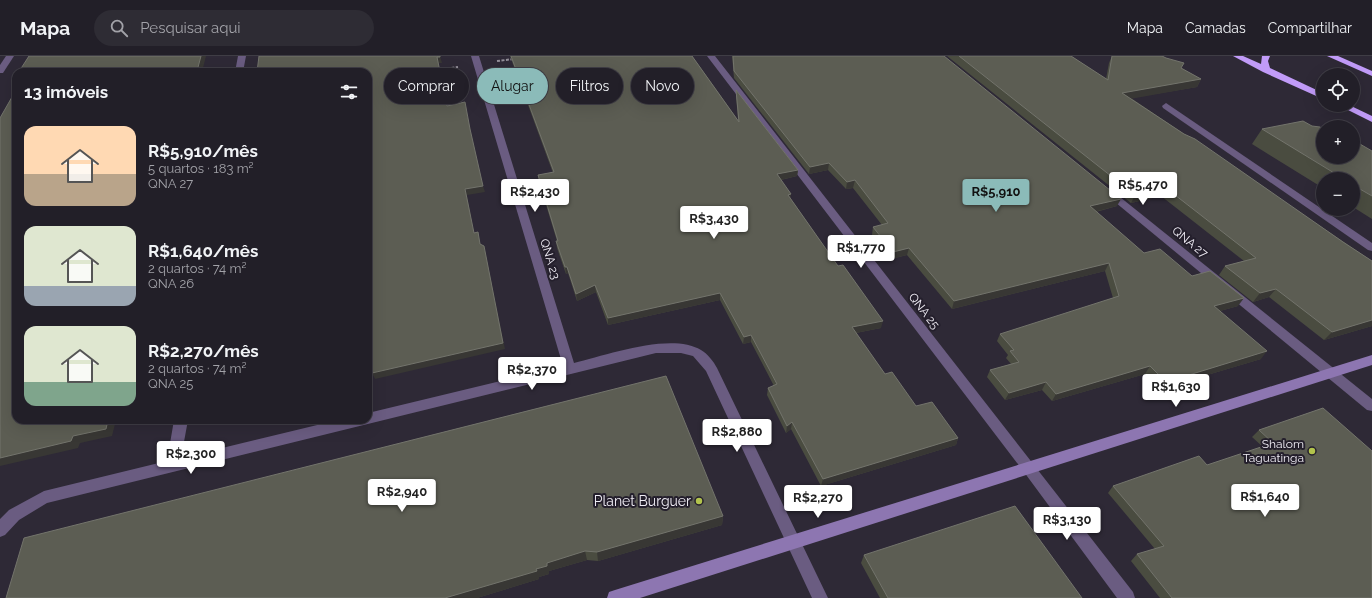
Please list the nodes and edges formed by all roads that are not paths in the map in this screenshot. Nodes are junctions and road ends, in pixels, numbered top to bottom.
1 (10, 56) edge
2 (242, 56) edge
3 (711, 56) edge
4 (1237, 56) edge
5 (1266, 56) edge
6 (1331, 56) edge
7 (476, 60) edge
8 (240, 68) edge
9 (1266, 70) junction
10 (0, 71) edge
11 (1372, 74) edge
12 (1316, 93) edge
13 (1166, 106) dead end
14 (1357, 112) edge
15 (1372, 119) edge
16 (1101, 186) edge
17 (1372, 248) edge
18 (1372, 360) edge
19 (570, 369) junction
20 (1331, 372) junction
21 (1372, 406) edge
22 (372, 417) edge
23 (180, 424) edge
24 (345, 424) edge
25 (173, 466) junction
26 (1029, 468) junction
27 (0, 530) edge
28 (793, 541) junction
29 (615, 598) edge
30 (820, 598) edge
31 (1127, 598) edge

1 - 10 street
2 - 8 street
3 - 26 street, QNA 25
4 - 9 highway
5 - 9 highway
6 - 11 highway
7 - 19 street, QNA 23
9 - 12 highway
13 - 17 street
14 - 15 highway
16 - 20 street, QNA 27
18 - 20 street
19 - 22 street
19 - 28 street
20 - 21 street, QNA 27
20 - 26 street
23 - 25 street
24 - 25 street
25 - 27 street
26 - 28 street
26 - 31 street, QNA 25
28 - 29 street
28 - 30 street

